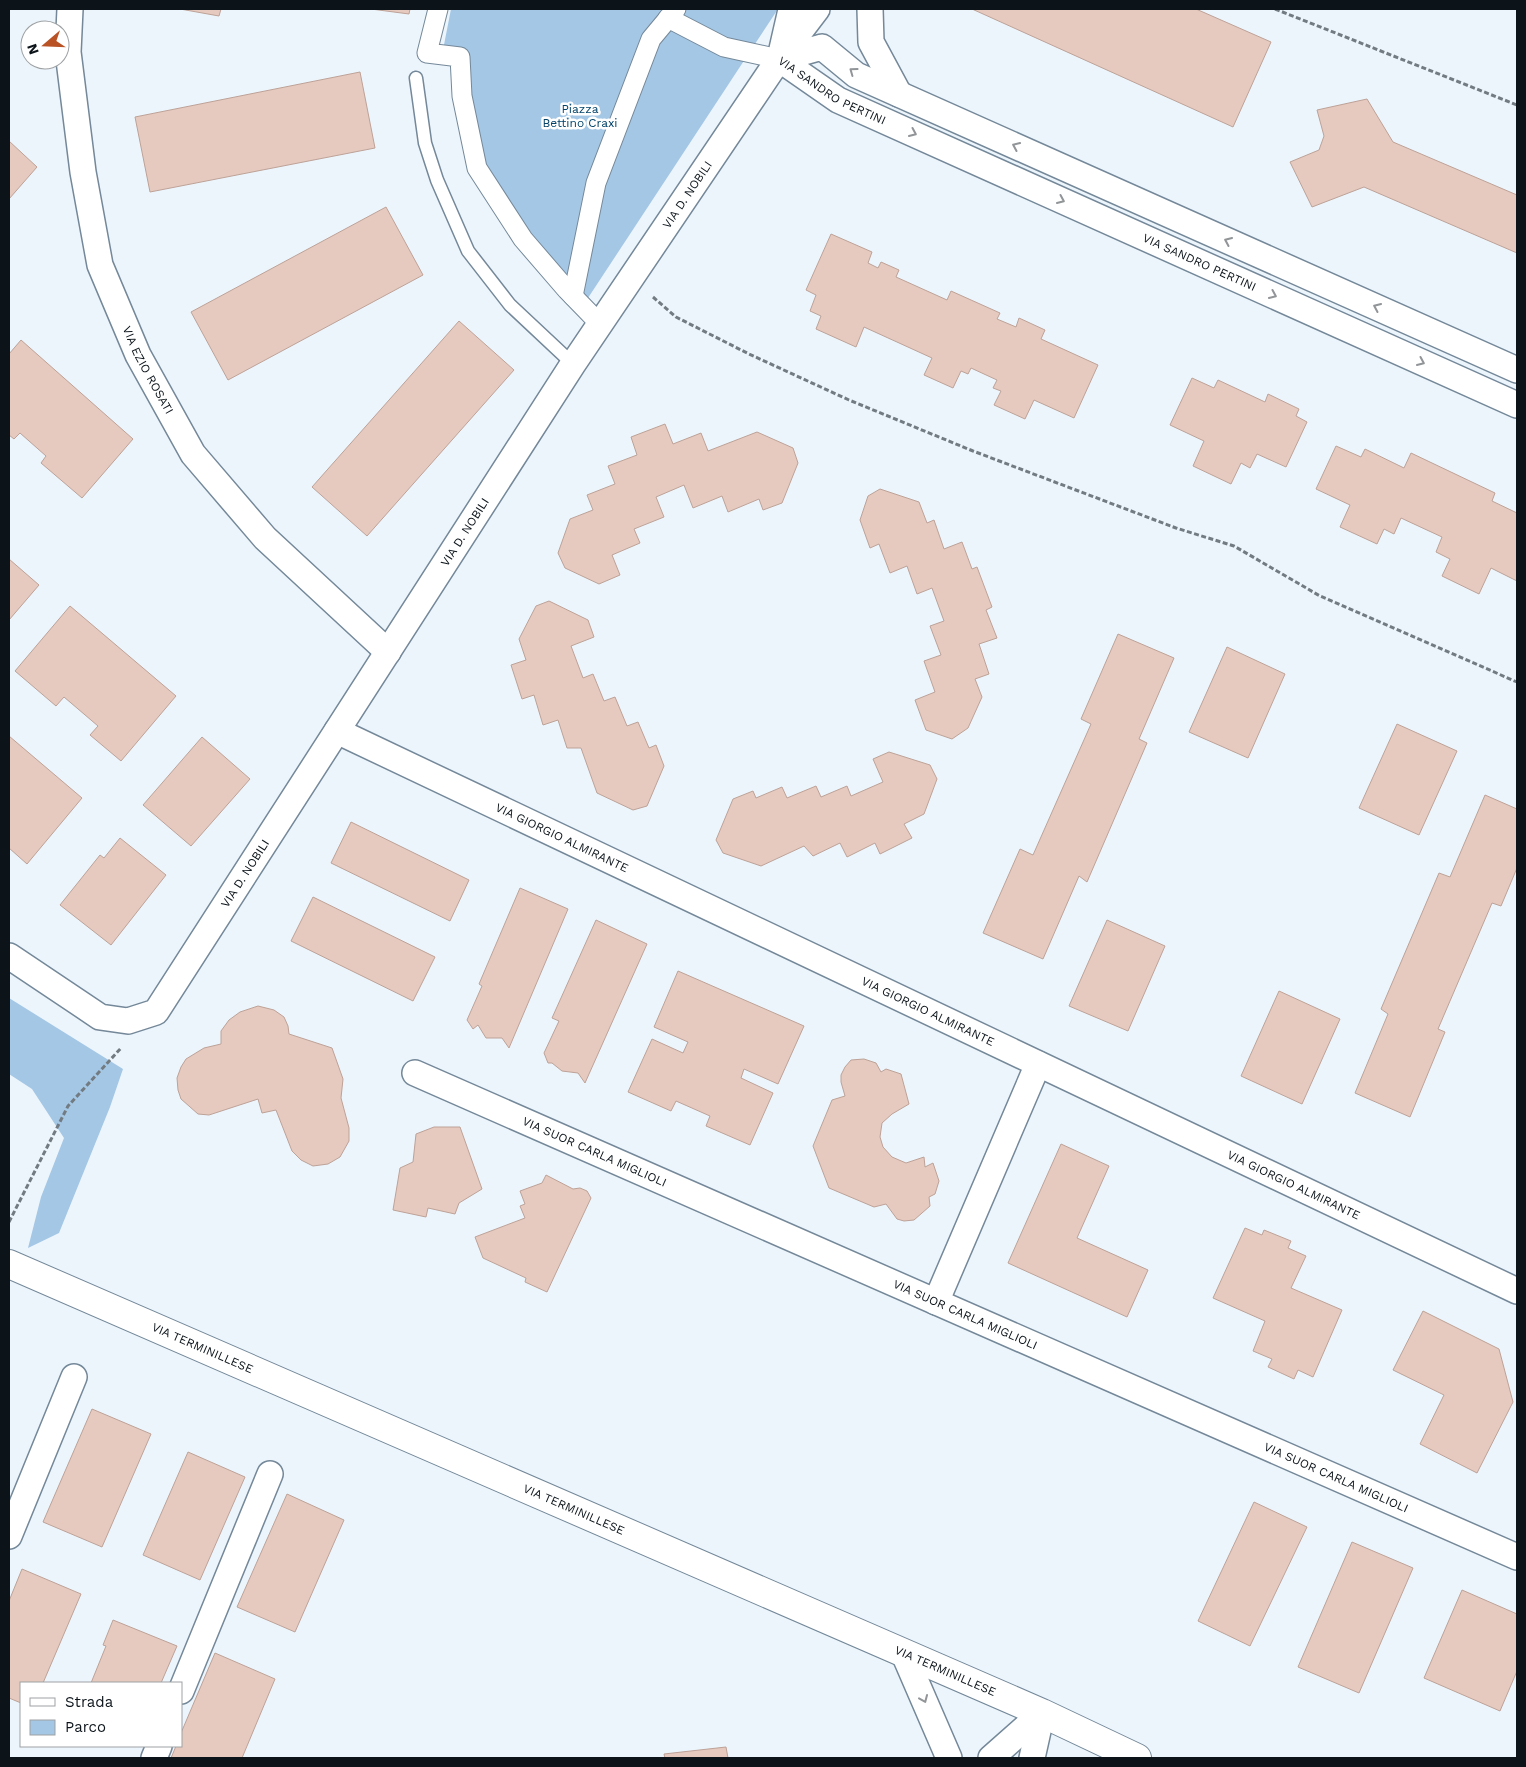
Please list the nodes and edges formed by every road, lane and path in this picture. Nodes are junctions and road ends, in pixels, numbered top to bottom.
1 (70, 9) edge
2 (438, 9) edge
3 (794, 9) edge
4 (817, 9) edge
5 (870, 9) edge
6 (1275, 9) edge
7 (672, 13) edge
8 (779, 59) junction
9 (416, 78) dead end
10 (899, 94) junction
11 (1517, 104) edge
12 (632, 278) junction
13 (573, 296) junction
14 (600, 324) junction
15 (573, 364) junction
16 (1517, 370) edge
17 (1517, 405) edge
18 (388, 652) junction
19 (1517, 682) edge
20 (337, 731) junction
21 (9, 956) edge
22 (122, 1048) dead end
23 (1038, 1064) junction
24 (415, 1073) dead end
25 (9, 1222) edge
26 (9, 1264) edge
27 (1517, 1291) edge
28 (936, 1302) junction
29 (74, 1377) dead end
30 (270, 1474) dead end
31 (9, 1536) edge
32 (1517, 1556) edge
33 (904, 1654) junction
34 (182, 1689) edge
35 (1042, 1713) junction
36 (949, 1758) edge
37 (992, 1758) edge
38 (1032, 1758) edge
39 (1137, 1758) edge

1 - 18 street, VIA EZIO ROSATI
2 - 13 street
3 - 8 street
4 - 8 street, VIA D. NOBILI
5 - 10 street
6 - 11 path
7 - 8 street
7 - 13 street
10 -> 8 street, VIA SANDRO PERTINI
8 - 12 street, VIA D. NOBILI
8 -> 17 street, VIA SANDRO PERTINI
9 - 15 lane
16 -> 10 street, VIA SANDRO PERTINI
12 - 14 street, VIA D. NOBILI
12 - 19 path
13 - 14 street
14 - 15 street, VIA D. NOBILI
15 - 18 street, VIA D. NOBILI
18 - 20 street, VIA D. NOBILI
20 - 21 street, VIA D. NOBILI
20 - 23 street, VIA GIORGIO ALMIRANTE
22 - 25 path
23 - 27 street, VIA GIORGIO ALMIRANTE
23 - 28 street
24 - 28 street, VIA SUOR CARLA MIGLIOLI
26 - 33 main road, VIA TERMINILLESE
28 - 32 street, VIA SUOR CARLA MIGLIOLI
29 - 31 street
30 - 34 street
33 - 35 main road, VIA TERMINILLESE
33 -> 36 street
35 - 37 street
35 - 38 street
35 - 39 main road, VIA TERMINILLESE

